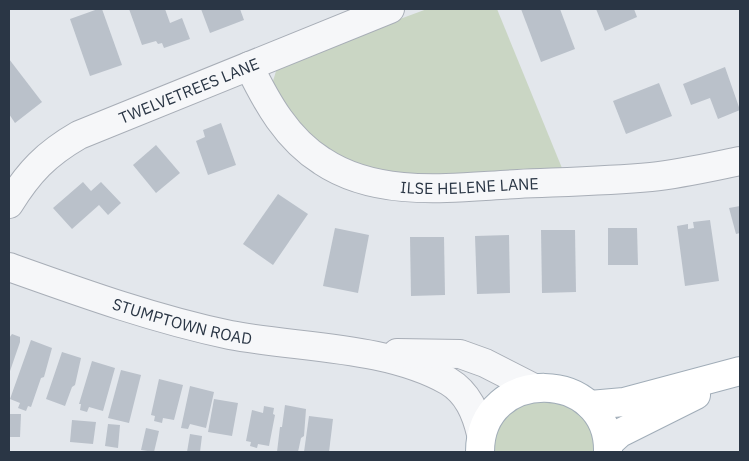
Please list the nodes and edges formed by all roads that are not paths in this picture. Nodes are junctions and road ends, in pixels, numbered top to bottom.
1 (390, 9) edge
2 (249, 66) junction
3 (740, 161) edge
4 (9, 204) edge
5 (9, 268) edge
6 (363, 354) junction
7 (740, 371) edge
8 (740, 375) edge
9 (532, 387) junction
10 (590, 405) junction
11 (477, 445) edge
12 (608, 448) edge

1 - 2 street, TWELVETREES LANE
2 - 3 street, ILSE HELENE LANE
2 - 4 street, TWELVETREES LANE
5 - 6 street, STUMPTOWN ROAD
6 - 9 street, STUMPTOWN ROAD
6 - 11 street, STUMPTOWN ROAD
7 - 10 main road
8 - 12 main road
9 - 10 main road
9 - 11 main road
10 - 12 main road

